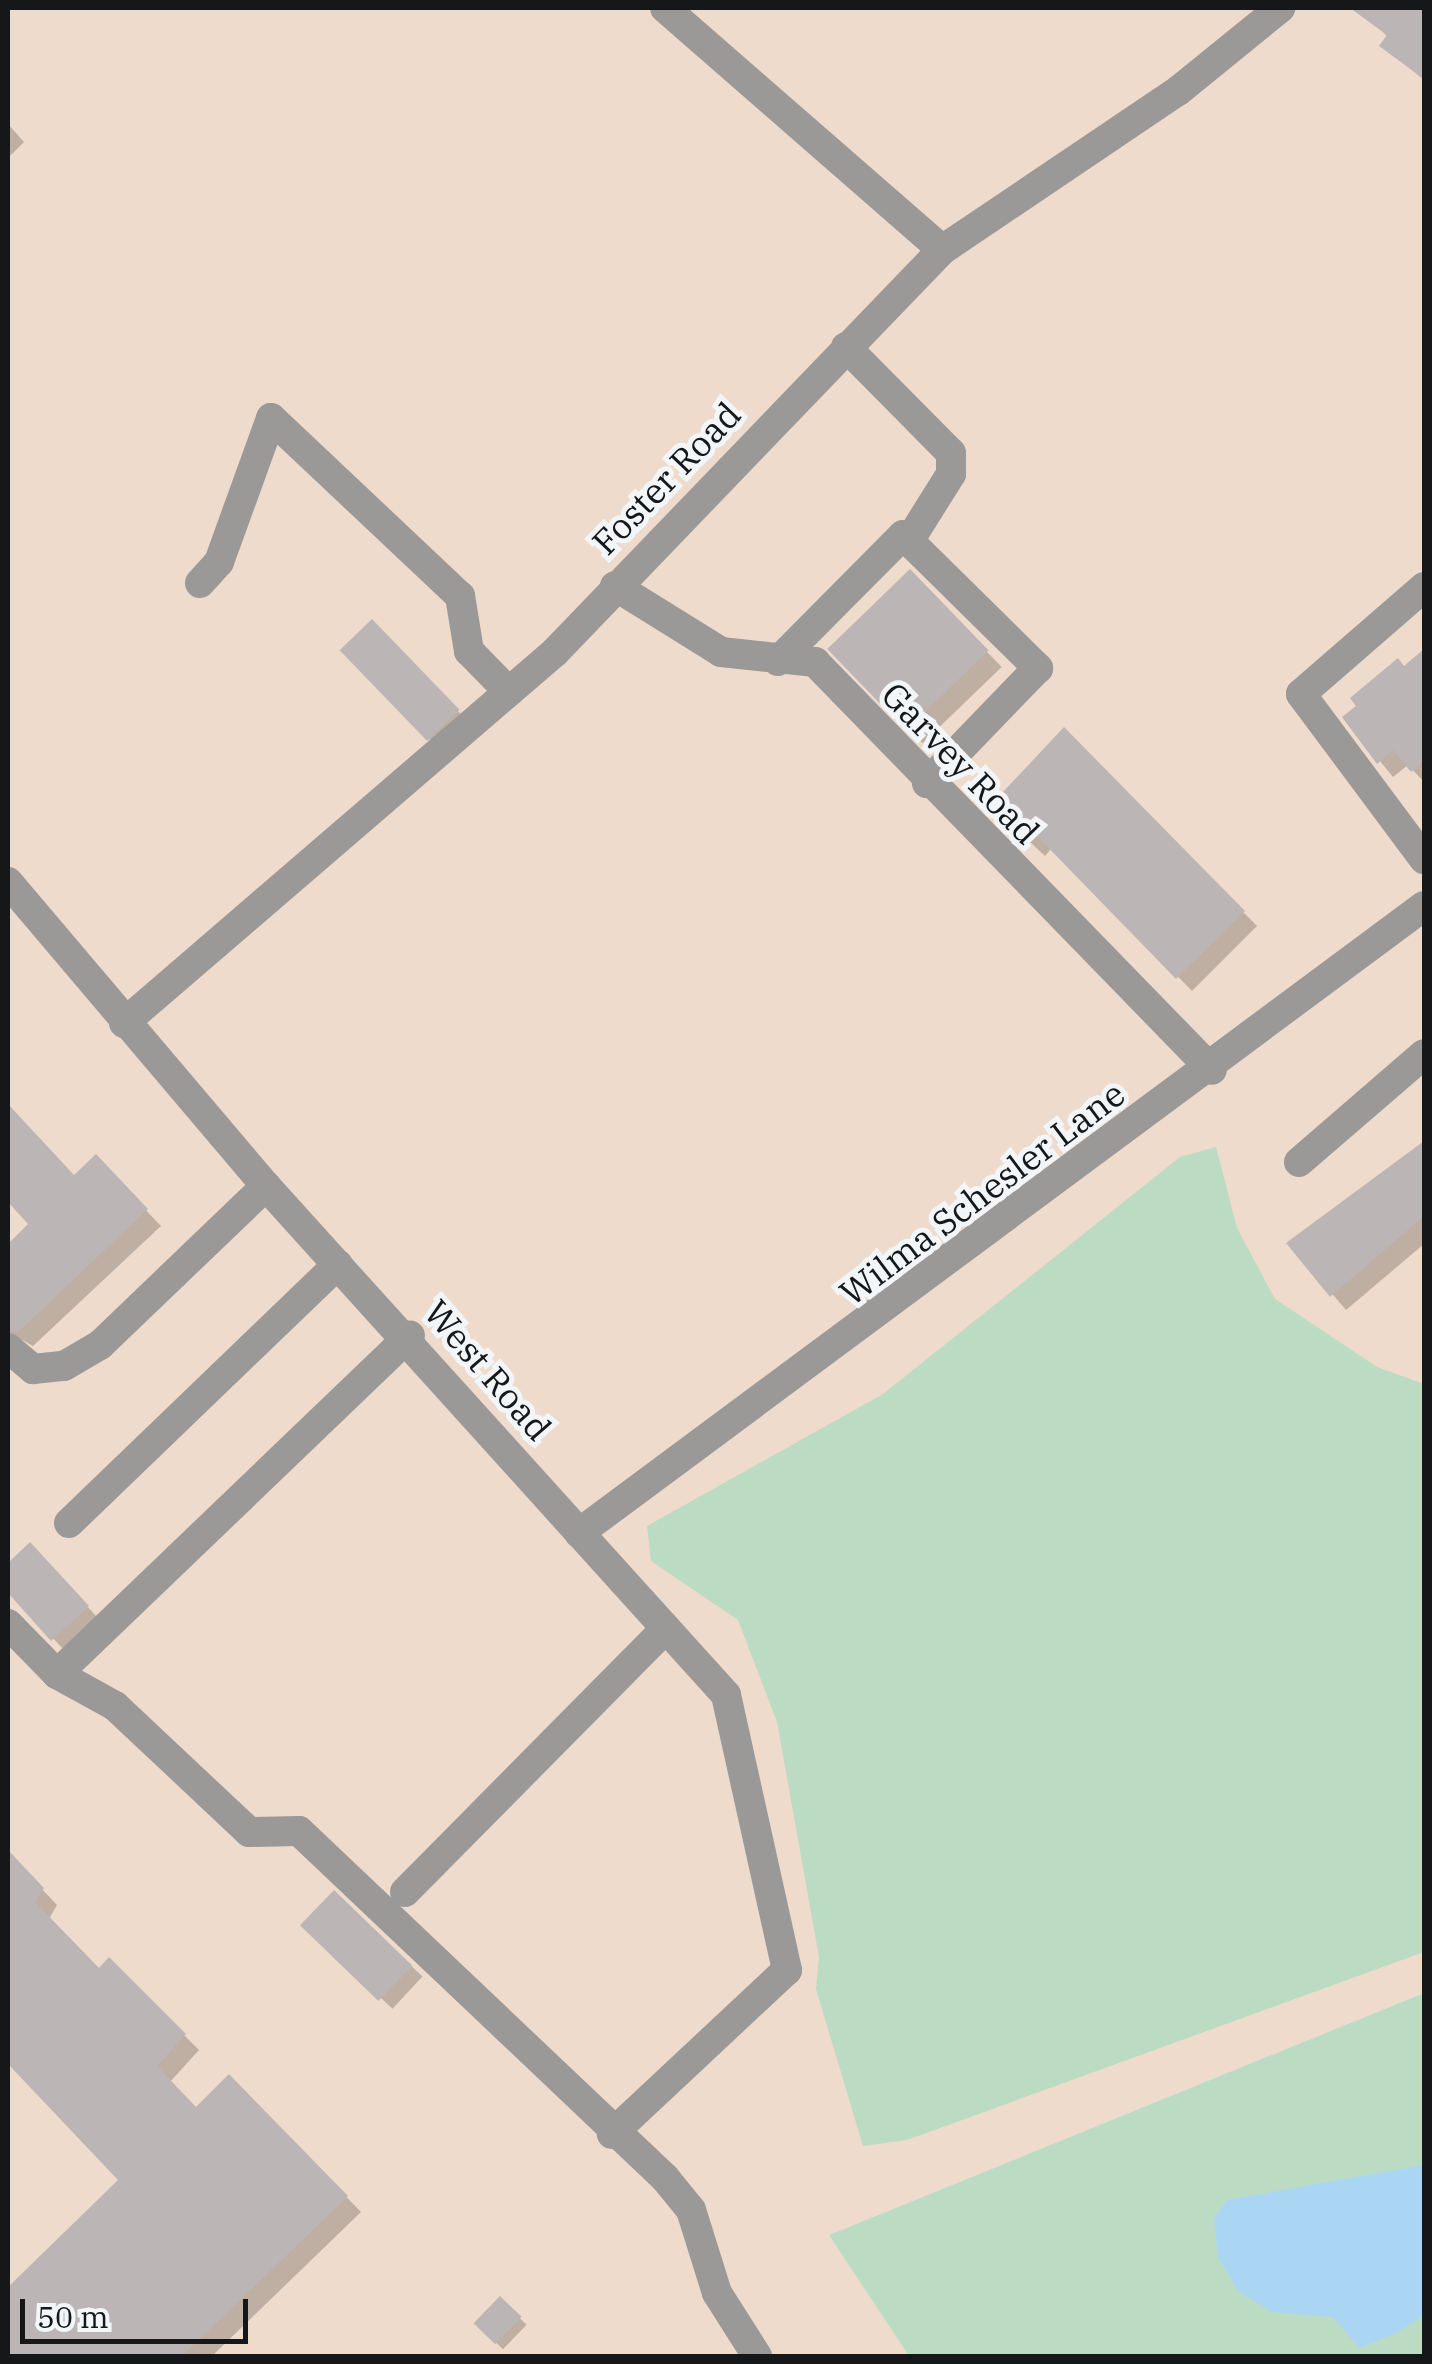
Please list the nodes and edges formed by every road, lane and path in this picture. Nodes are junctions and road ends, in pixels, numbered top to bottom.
1 (664, 8) edge
2 (1280, 8) edge
3 (942, 250) junction
4 (846, 348) junction
5 (910, 541) junction
6 (200, 583) dead end
7 (615, 586) junction
8 (1424, 587) edge
9 (778, 661) junction
10 (509, 692) junction
11 (927, 783) junction
12 (1424, 859) edge
13 (8, 882) edge
14 (1424, 906) edge
15 (124, 1024) junction
16 (1424, 1054) edge
17 (1212, 1070) junction
18 (1298, 1162) dead end
19 (266, 1186) junction
20 (338, 1264) junction
21 (410, 1336) junction
22 (8, 1348) edge
23 (69, 1523) dead end
24 (579, 1533) junction
25 (8, 1624) edge
26 (666, 1628) junction
27 (56, 1674) junction
28 (405, 1892) dead end
29 (612, 2134) junction
30 (757, 2356) edge

1 - 3 street
2 - 3 street, Foster Road
3 - 4 street, Foster Road
4 - 5 street
4 - 7 street, Foster Road
5 - 9 street
5 - 11 street
6 - 10 street
7 - 9 street, Garvey Road
7 - 10 street, Foster Road
8 - 12 street
9 - 11 street, Garvey Road
10 - 15 street, Foster Road
11 - 17 street, Garvey Road
13 - 15 street, West Road
14 - 17 street, Wilma Schesler Lane
15 - 19 street, West Road
16 - 18 street
17 - 24 street, Wilma Schesler Lane
19 - 20 street, West Road
19 - 22 street
20 - 21 street, West Road
20 - 23 street
21 - 24 street, West Road
21 - 27 street
24 - 26 street, West Road
25 - 27 street
26 - 28 street
26 - 29 street, West Road
27 - 29 street
29 - 30 street

